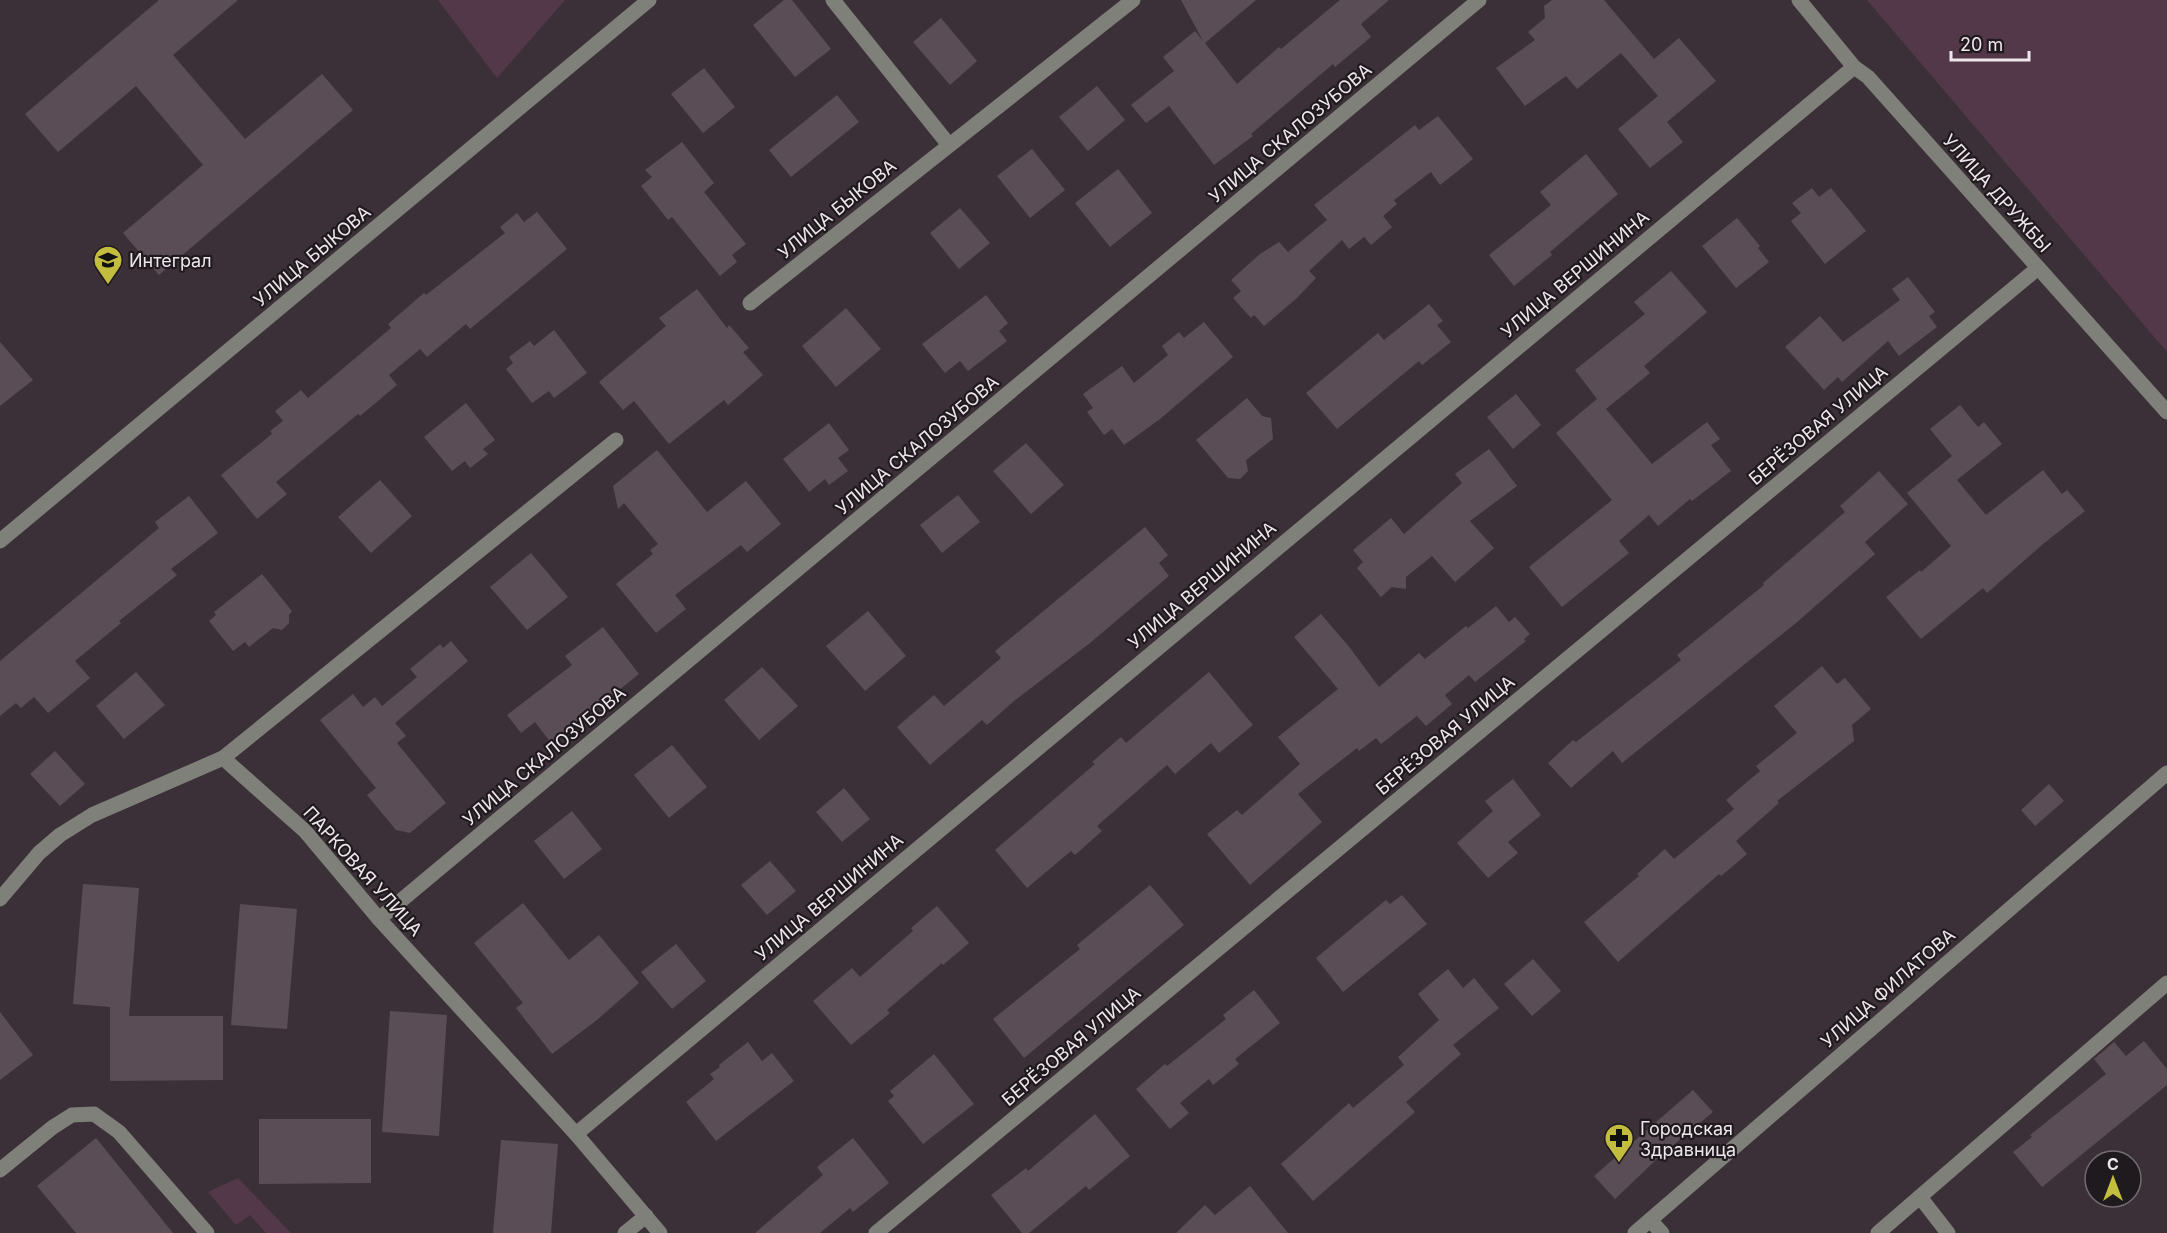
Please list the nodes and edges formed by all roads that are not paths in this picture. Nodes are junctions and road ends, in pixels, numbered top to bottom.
1 (649, 0) edge
2 (832, 0) edge
3 (1133, 0) edge
4 (1479, 0) edge
5 (1799, 0) edge
6 (1854, 67) junction
7 (949, 145) junction
8 (2038, 268) junction
9 (750, 303) dead end
10 (2167, 412) edge
11 (616, 440) dead end
12 (0, 541) edge
13 (223, 758) junction
14 (2167, 773) edge
15 (0, 899) edge
16 (379, 919) junction
17 (2167, 983) edge
18 (576, 1134) junction
19 (0, 1170) edge
20 (1920, 1197) junction
21 (645, 1216) junction
22 (1650, 1220) junction
23 (207, 1233) edge
24 (625, 1233) edge
25 (660, 1233) edge
26 (876, 1233) edge
27 (1635, 1233) edge
28 (1662, 1233) edge
29 (1878, 1233) edge
30 (1948, 1233) edge

1 - 12 street, УЛИЦА БЫКОВА
2 - 7 street
3 - 7 street, УЛИЦА БЫКОВА
4 - 16 street, УЛИЦА СКАЛОЗУБОВА
5 - 6 street, УЛИЦА ДРУЖБЫ
6 - 8 street, УЛИЦА ДРУЖБЫ
6 - 18 street, УЛИЦА ВЕРШИНИНА
7 - 9 street, УЛИЦА БЫКОВА
8 - 10 street, УЛИЦА ДРУЖБЫ
8 - 26 street, БЕРЁЗОВАЯ УЛИЦА
11 - 13 street
13 - 15 street
13 - 16 street, ПАРКОВАЯ УЛИЦА
14 - 22 street, УЛИЦА ФИЛАТОВА
16 - 18 street, ПАРКОВАЯ УЛИЦА
17 - 20 street
18 - 21 street, ПАРКОВАЯ УЛИЦА
19 - 23 street
20 - 29 street
20 - 30 street
21 - 24 street
21 - 25 street, ПАРКОВАЯ УЛИЦА
22 - 27 street, УЛИЦА ФИЛАТОВА
22 - 28 street

